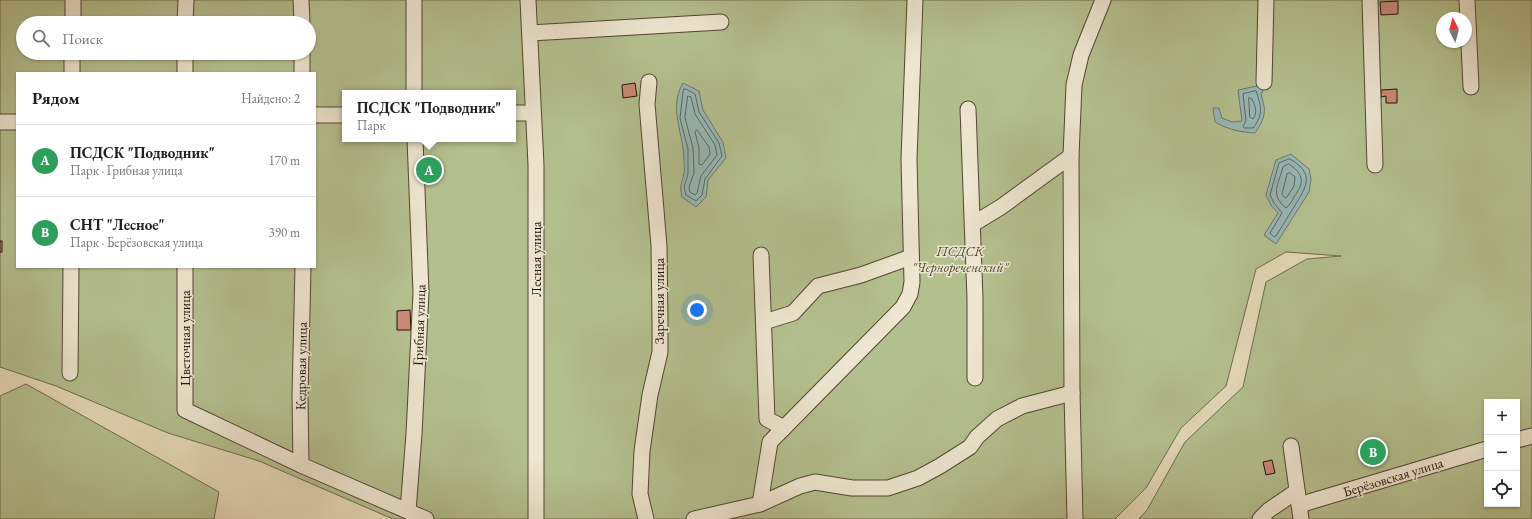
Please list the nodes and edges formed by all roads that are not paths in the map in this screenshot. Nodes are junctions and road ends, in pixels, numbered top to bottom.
1 (73, 0) edge
2 (186, 0) edge
3 (301, 0) edge
4 (414, 0) edge
5 (528, 0) edge
6 (915, 0) edge
7 (1103, 0) edge
8 (1266, 0) edge
9 (1370, 0) edge
10 (1467, 0) edge
11 (73, 16) edge
12 (185, 16) edge
13 (302, 16) edge
14 (721, 22) dead end
15 (530, 32) junction
16 (72, 60) edge
17 (185, 60) edge
18 (302, 60) edge
19 (72, 72) edge
20 (185, 72) edge
21 (302, 72) edge
22 (649, 82) dead end
23 (1264, 82) dead end
24 (1471, 87) dead end
25 (414, 90) edge
26 (968, 109) dead end
27 (516, 113) edge
28 (533, 113) junction
29 (316, 115) edge
30 (342, 115) edge
31 (0, 122) edge
32 (16, 122) edge
33 (415, 142) edge
34 (1072, 156) junction
35 (1375, 165) dead end
36 (972, 224) junction
37 (761, 255) dead end
38 (911, 256) junction
39 (71, 268) edge
40 (185, 268) edge
41 (303, 268) edge
42 (764, 322) junction
43 (70, 373) dead end
44 (975, 378) dead end
45 (1072, 393) junction
46 (784, 428) junction
47 (1532, 436) edge
48 (1520, 439) edge
49 (1291, 446) dead end
50 (1484, 450) edge
51 (302, 465) junction
52 (760, 504) junction
53 (1299, 505) edge
54 (408, 511) junction
55 (426, 519) edge
56 (536, 519) edge
57 (646, 519) edge
58 (694, 519) edge
59 (1075, 519) edge
60 (1260, 519) edge

1 - 11 street
2 - 12 street
3 - 13 street
4 - 25 street
5 - 15 street, Лесная улица
6 - 38 street
7 - 34 street
8 - 23 street
9 - 35 street
10 - 24 street
14 - 15 street
15 - 28 street, Лесная улица
16 - 19 street
17 - 20 street
18 - 21 street
22 - 57 street, Заречная улица
26 - 36 street
27 - 28 street
28 - 56 street, Лесная улица
29 - 30 street
31 - 32 street
33 - 54 street, Грибная улица
34 - 36 street
34 - 45 street
36 - 44 street
37 - 42 street
38 - 42 street
38 - 46 street
39 - 43 street
40 - 51 street, Цветочная улица
41 - 51 street, Кедровая улица
42 - 46 street
45 - 52 street
45 - 59 street
46 - 52 street
47 - 48 street
49 - 53 street
50 - 53 street, Берёзовская улица
51 - 54 street
52 - 58 street
53 - 60 street, Берёзовская улица
54 - 55 street

